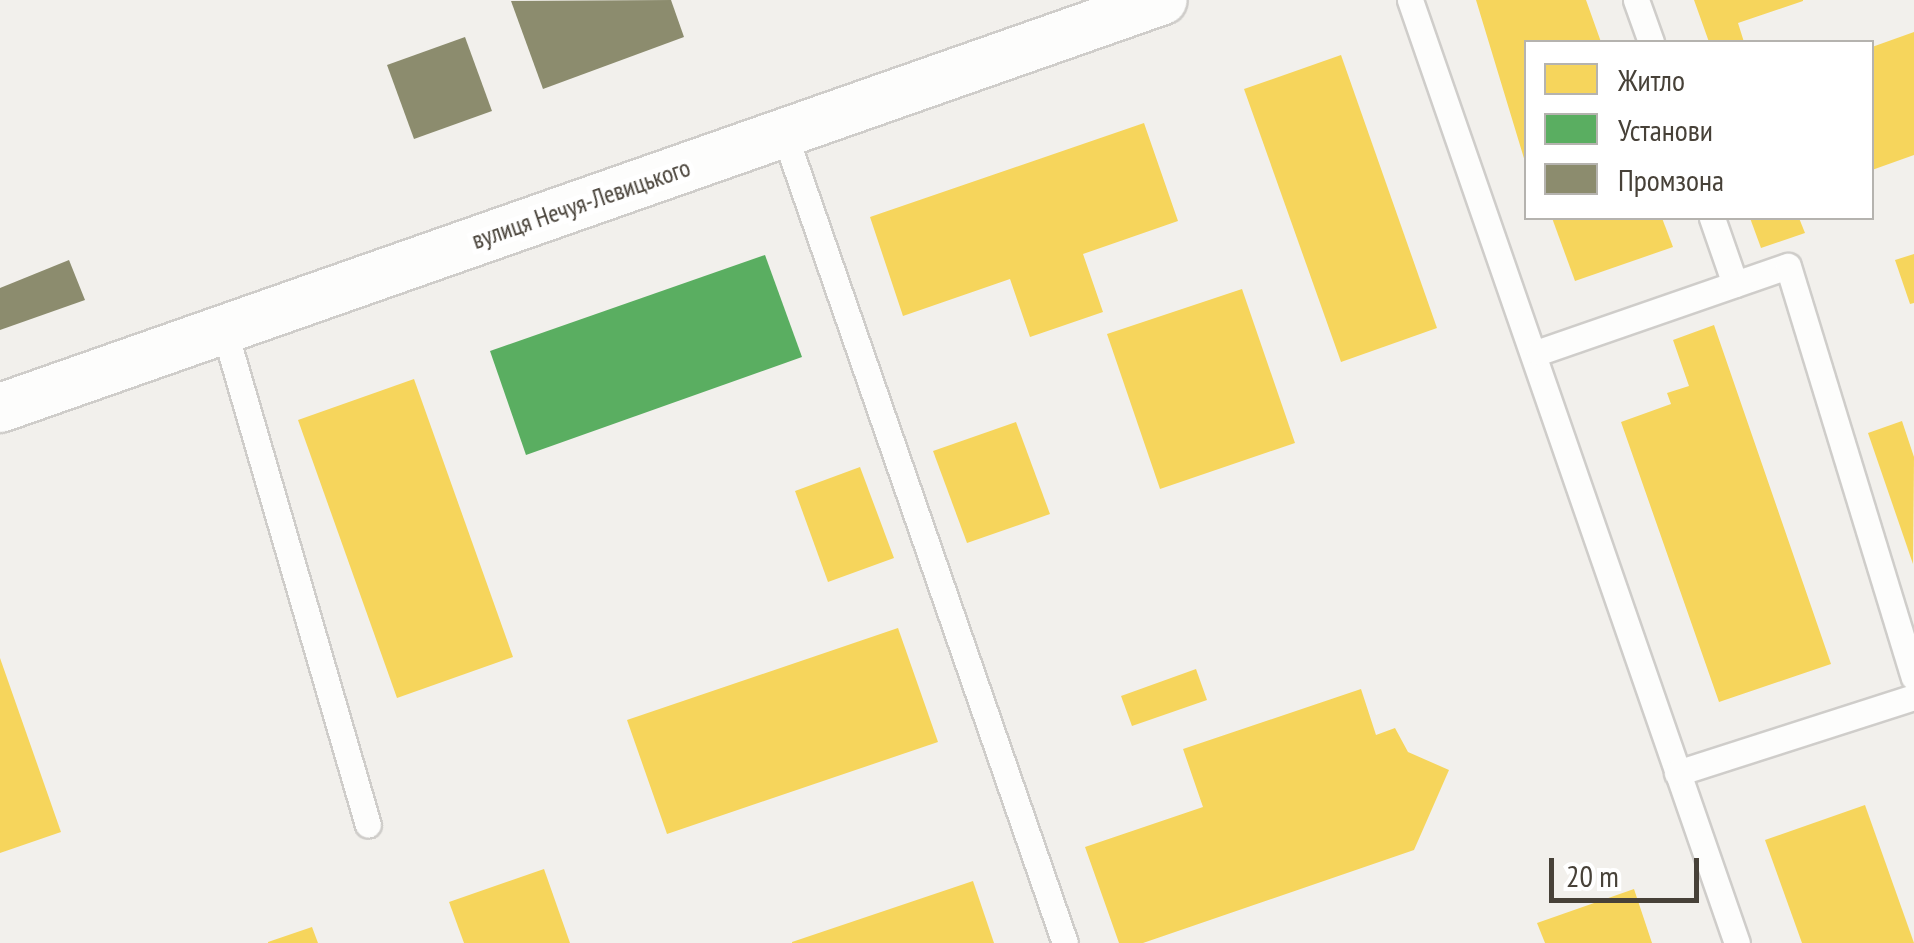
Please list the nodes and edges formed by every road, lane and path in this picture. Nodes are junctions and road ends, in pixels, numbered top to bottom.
1 (1163, 0) edge
2 (1410, 0) edge
3 (1636, 0) edge
4 (1649, 40) edge
5 (784, 132) junction
6 (1713, 220) edge
7 (1735, 284) junction
8 (224, 329) junction
9 (1539, 352) junction
10 (0, 408) edge
11 (1914, 677) edge
12 (1914, 697) edge
13 (1678, 773) junction
14 (368, 825) dead end
15 (1065, 943) edge
16 (1737, 943) edge

1 - 5 street, вулиця Нечуя-Левицького
2 - 9 lane
3 - 4 lane
5 - 8 street, вулиця Нечуя-Левицького
5 - 15 lane
6 - 7 lane
7 - 9 lane
7 - 11 lane
8 - 10 street, вулиця Нечуя-Левицького
8 - 14 lane
9 - 13 lane
12 - 13 lane
13 - 16 lane

